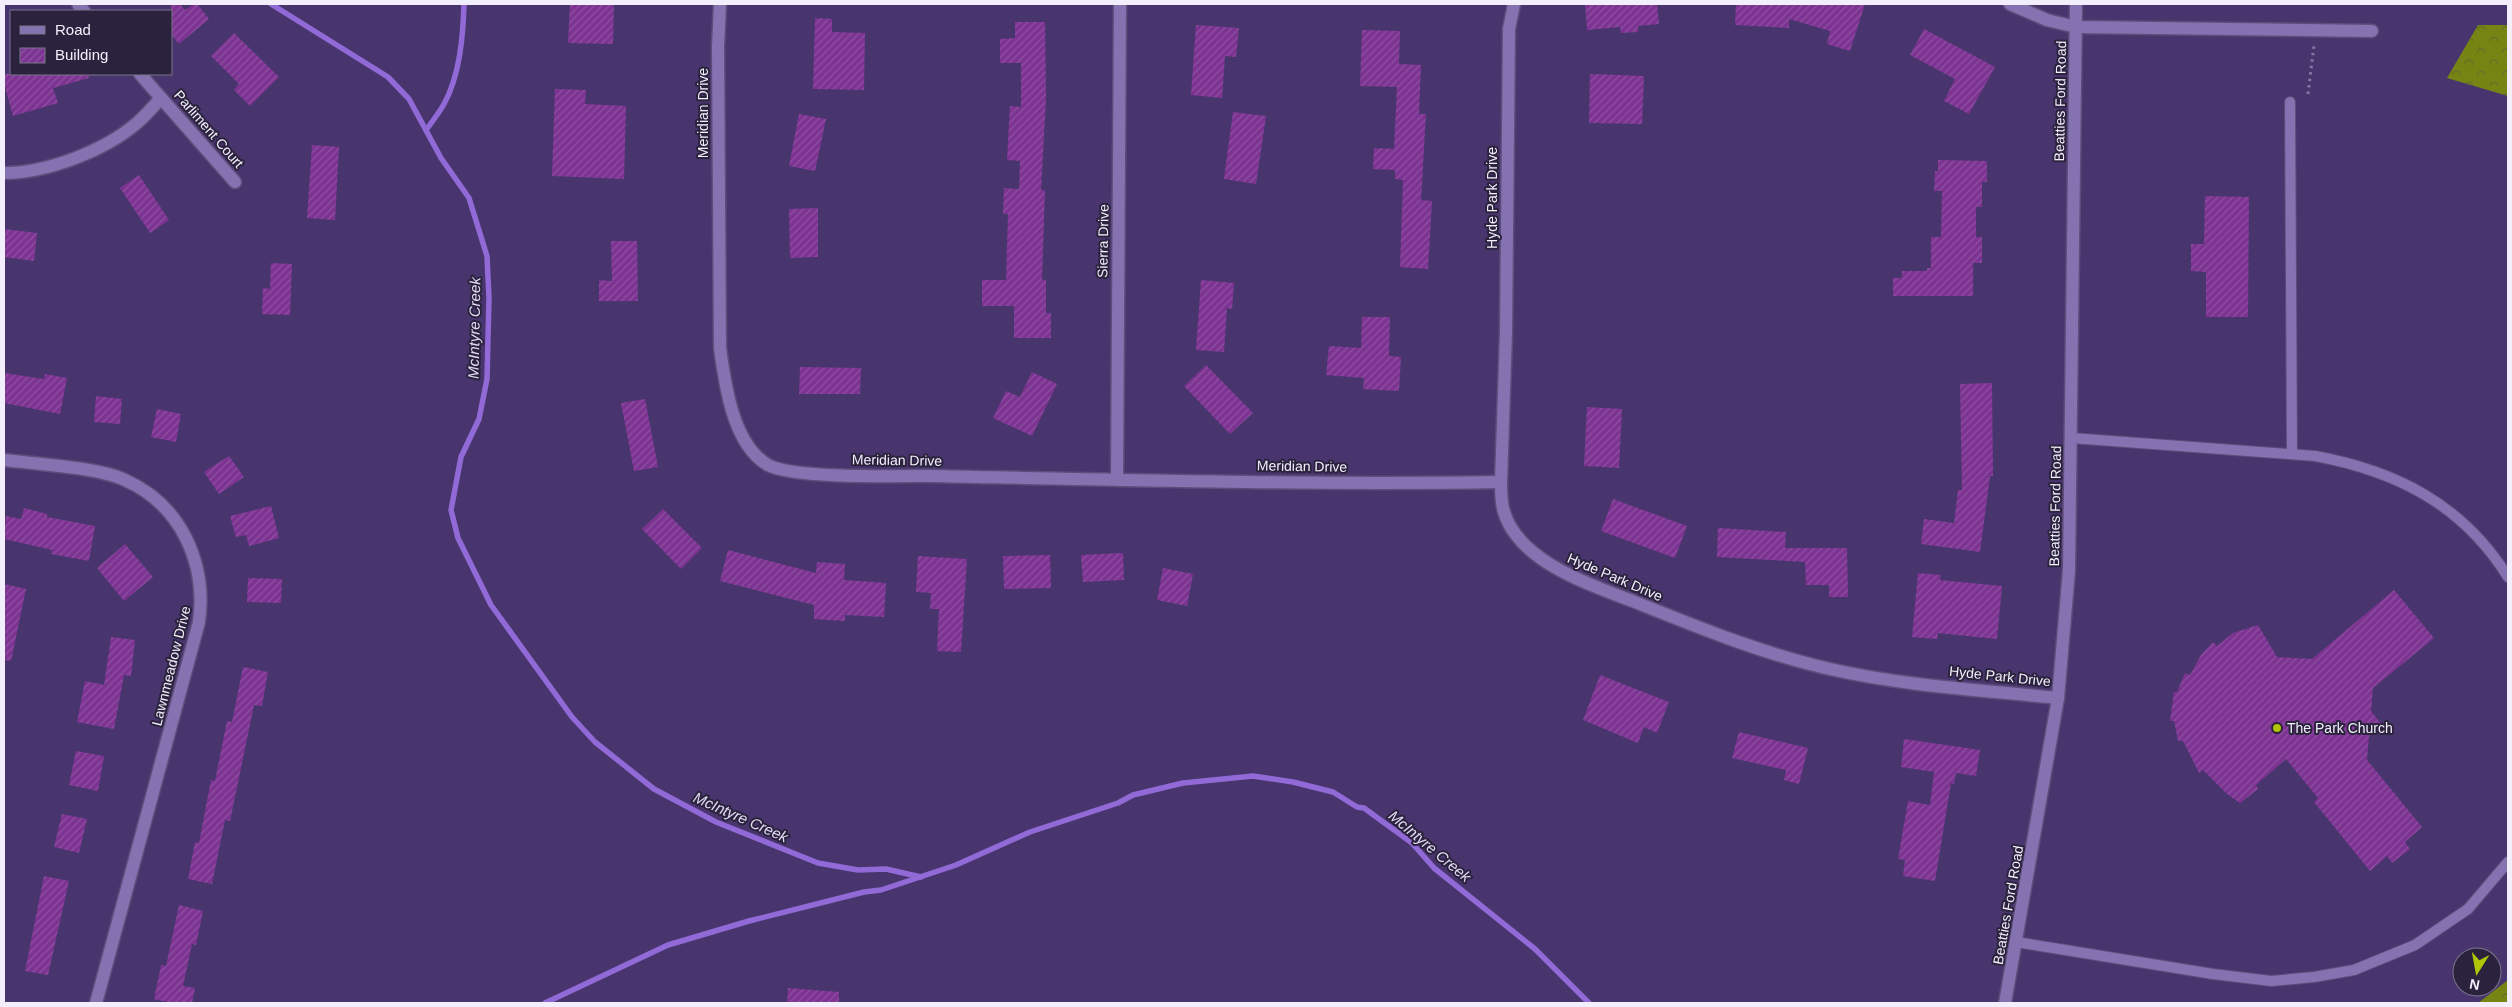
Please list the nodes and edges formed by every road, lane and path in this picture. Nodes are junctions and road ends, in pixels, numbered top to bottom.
1 (720, 4) edge
2 (1120, 4) edge
3 (1514, 4) edge
4 (2010, 4) edge
5 (2076, 4) edge
6 (2076, 27) junction
7 (2372, 31) dead end
8 (2313, 53) dead end
9 (141, 75) edge
10 (2308, 94) dead end
11 (161, 98) junction
12 (2290, 102) dead end
13 (4, 173) edge
14 (235, 182) dead end
15 (2071, 438) junction
16 (2292, 454) junction
17 (4, 460) edge
18 (1117, 479) junction
19 (1501, 482) junction
20 (2508, 577) edge
21 (2058, 698) junction
22 (2508, 862) edge
23 (2016, 942) junction
24 (96, 1003) edge
25 (2005, 1003) edge

1 - 18 street, Meridian Drive
2 - 18 street, Sierra Drive
3 - 19 street, Hyde Park Drive
4 - 6 street
5 - 6 street, Beatties Ford Road
6 - 7 street
6 - 15 street, Beatties Ford Road
8 - 10 path
9 - 11 street, Parliment Court
11 - 13 street
11 - 14 street, Parliment Court
12 - 16 lane
15 - 16 lane
15 - 21 street, Beatties Ford Road
16 - 20 lane
17 - 24 street, Lawnmeadow Drive
18 - 19 street, Meridian Drive
19 - 21 street, Hyde Park Drive
21 - 23 street, Beatties Ford Road
22 - 23 lane
23 - 25 street, Beatties Ford Road

